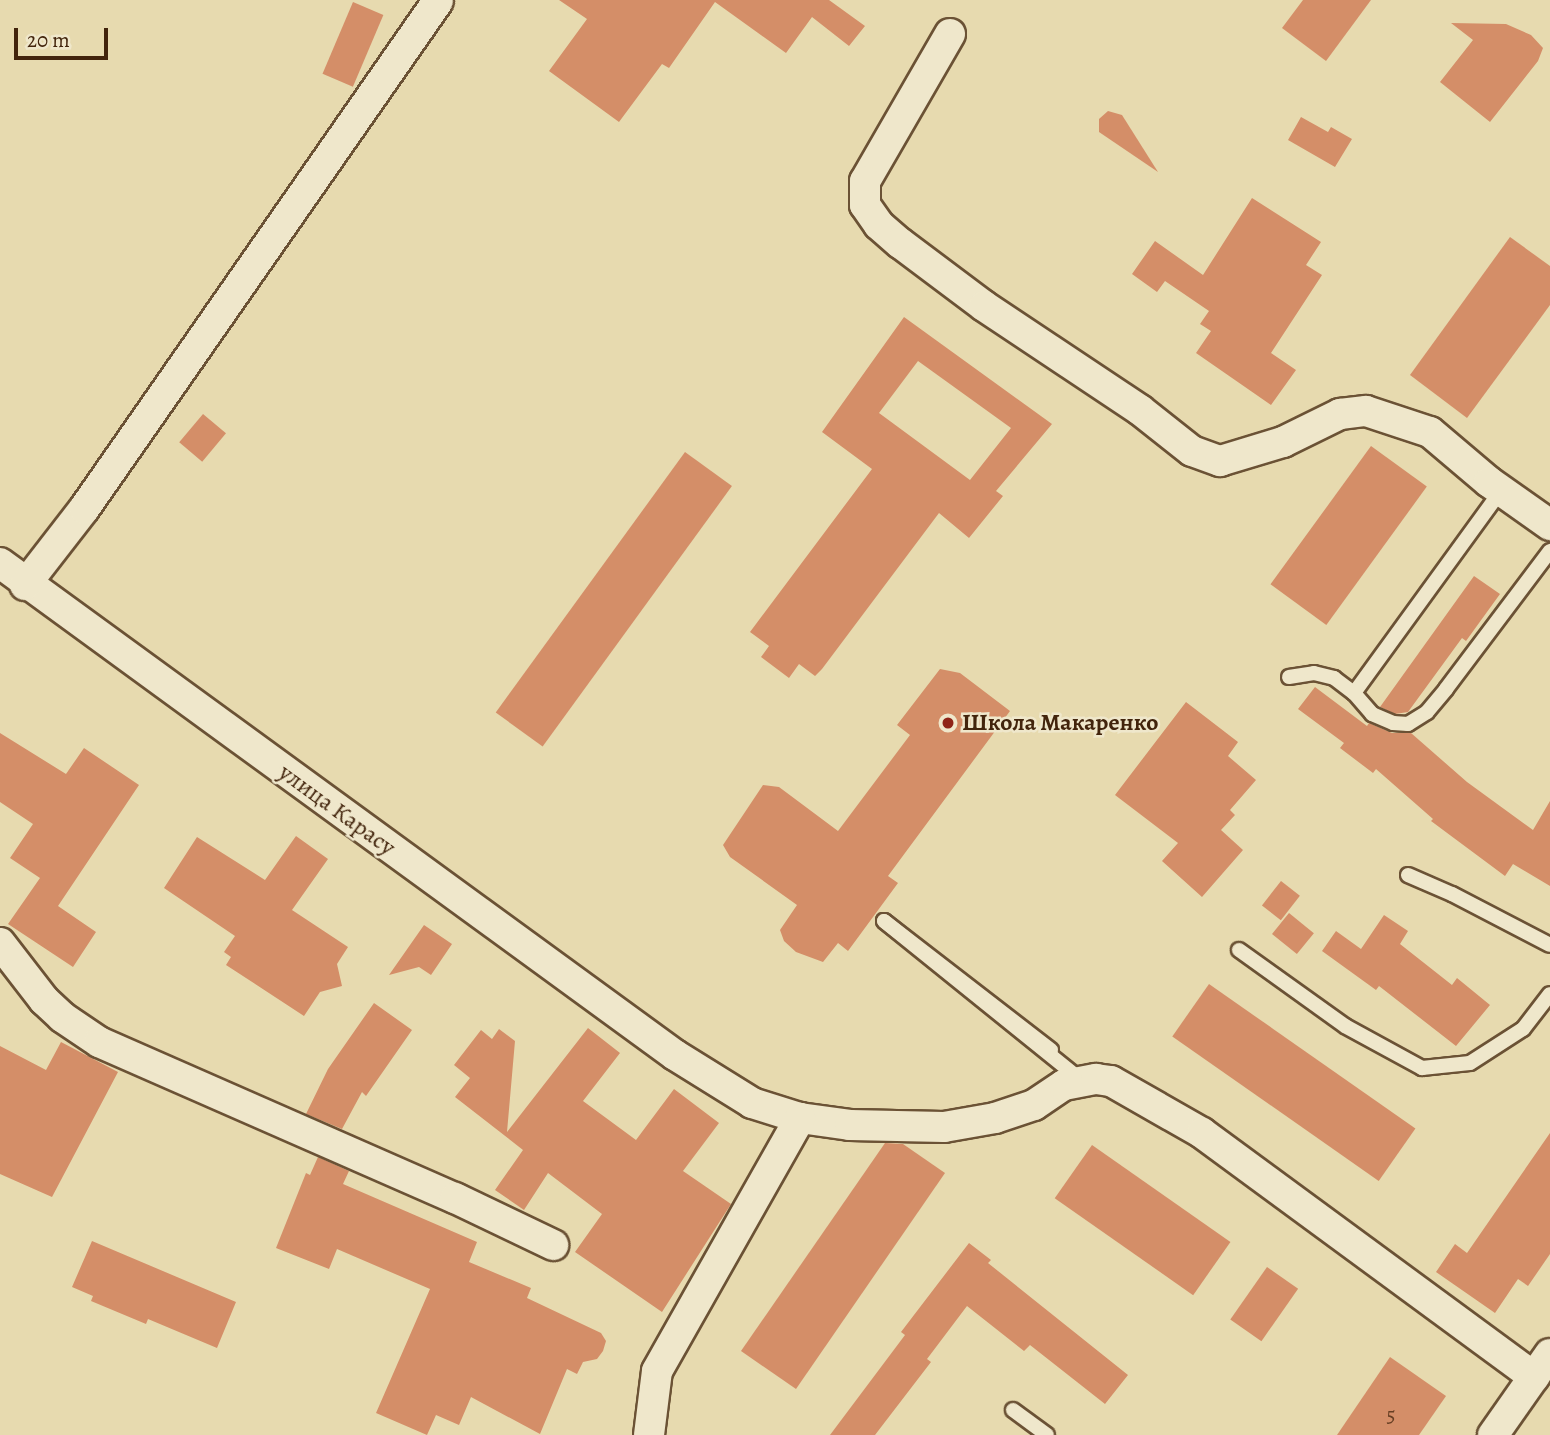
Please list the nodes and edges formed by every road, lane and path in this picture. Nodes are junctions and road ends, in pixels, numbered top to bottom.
1 (438, 1) edge
2 (950, 34) dead end
3 (1502, 491) junction
4 (1550, 525) edge
5 (1550, 551) edge
6 (0, 563) edge
7 (25, 585) junction
8 (1289, 677) dead end
9 (1353, 693) junction
10 (1408, 875) dead end
11 (0, 943) edge
12 (1550, 945) edge
13 (1239, 950) dead end
14 (1550, 994) edge
15 (1051, 1050) dead end
16 (1083, 1082) junction
17 (800, 1118) junction
18 (553, 1245) dead end
19 (1544, 1373) edge
20 (1013, 1410) dead end
21 (649, 1435) edge
22 (1047, 1435) edge
23 (1493, 1435) edge

1 - 7 street
2 - 3 street
3 - 4 street
3 - 9 lane
5 - 9 lane
6 - 7 street, улица Карасу
7 - 17 street, улица Карасу
8 - 9 lane
10 - 12 lane
11 - 18 street
13 - 14 lane
15 - 16 lane
16 - 17 street, улица Карасу
16 - 19 street
17 - 21 street
19 - 23 street
20 - 22 lane

